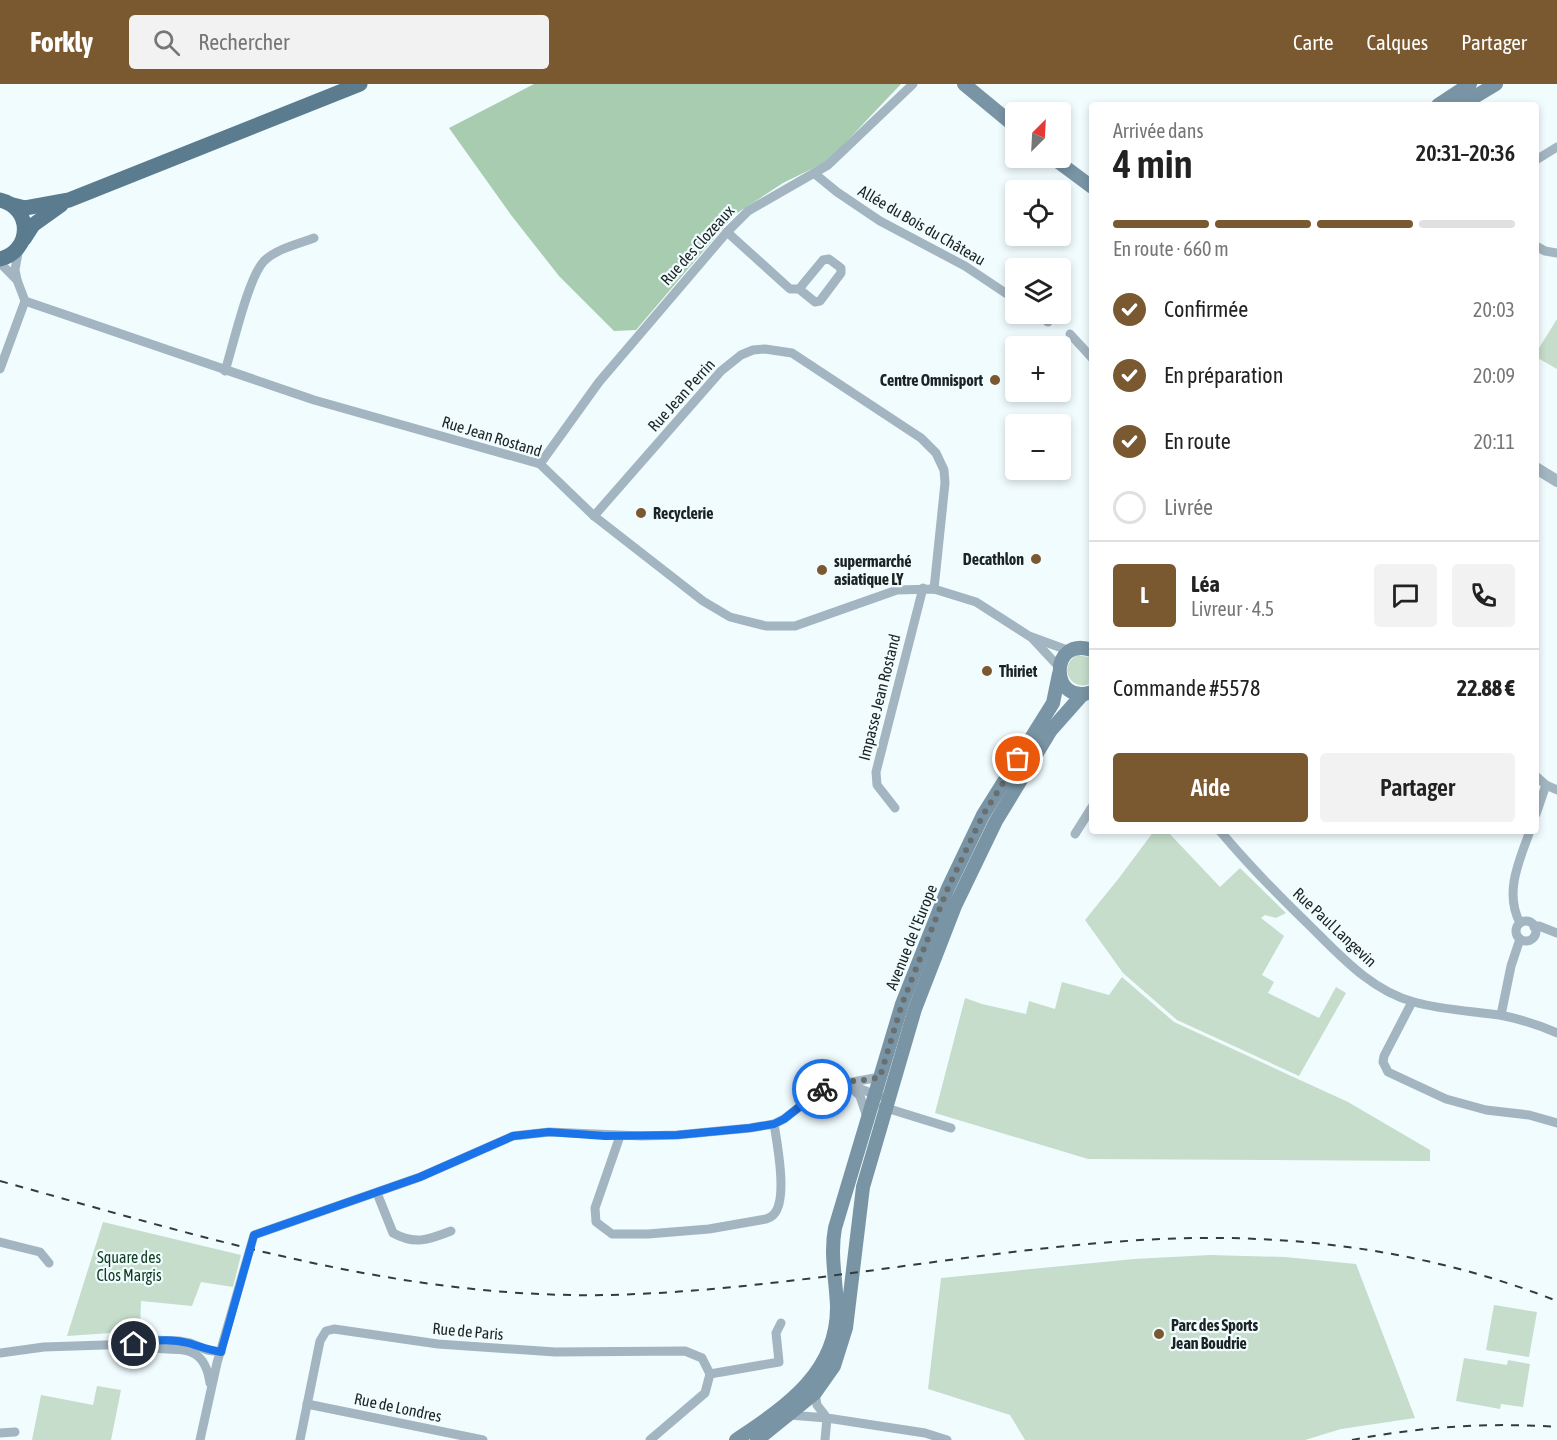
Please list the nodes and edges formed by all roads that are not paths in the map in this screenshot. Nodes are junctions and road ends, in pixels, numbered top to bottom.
1 (360, 84) edge
2 (913, 84) edge
3 (964, 84) edge
4 (1470, 84) edge
5 (1496, 84) edge
6 (1443, 102) edge
7 (1466, 102) edge
8 (1005, 118) edge
9 (1557, 147) edge
10 (1539, 158) edge
11 (1066, 168) edge
12 (815, 174) junction
13 (1089, 185) edge
14 (69, 200) junction
15 (4, 201) edge
16 (727, 232) junction
17 (314, 238) dead end
18 (21, 244) junction
19 (1539, 248) edge
20 (1557, 253) edge
21 (0, 261) edge
22 (17, 280) junction
23 (799, 289) junction
24 (1005, 293) edge
25 (25, 301) junction
26 (1070, 334) dead end
27 (1089, 355) edge
28 (0, 369) edge
29 (225, 371) junction
30 (540, 464) junction
31 (1539, 470) edge
32 (1557, 481) edge
33 (594, 516) junction
34 (923, 588) junction
35 (934, 589) junction
36 (1029, 636) junction
37 (1084, 646) edge
38 (1059, 671) junction
39 (1087, 693) edge
40 (1540, 781) edge
41 (1557, 789) edge
42 (896, 808) dead end
43 (1089, 812) edge
44 (1075, 834) dead end
45 (1223, 834) edge
46 (1529, 834) edge
47 (1520, 923) junction
48 (1534, 927) junction
49 (1557, 933) edge
50 (1521, 939) junction
51 (1413, 1002) junction
52 (1501, 1015) junction
53 (1557, 1033) edge
54 (880, 1077) junction
55 (844, 1083) junction
56 (880, 1101) junction
57 (867, 1120) junction
58 (774, 1124) junction
59 (1557, 1124) edge
60 (951, 1128) dead end
61 (620, 1136) junction
62 (377, 1193) junction
63 (451, 1231) dead end
64 (0, 1242) edge
65 (49, 1263) dead end
66 (781, 1323) dead end
67 (134, 1344) junction
68 (221, 1352) junction
69 (0, 1353) edge
70 (202, 1359) junction
71 (218, 1363) junction
72 (710, 1374) junction
73 (211, 1388) junction
74 (815, 1393) junction
75 (307, 1404) junction
76 (789, 1415) junction
77 (827, 1418) junction
78 (15, 1432) dead end
79 (0, 1433) edge
80 (451, 1437) edge
81 (200, 1440) edge
82 (300, 1440) edge
83 (483, 1440) edge
84 (650, 1440) edge
85 (736, 1440) edge
86 (757, 1440) edge
87 (825, 1440) edge
88 (947, 1440) edge

1 - 14 main road
2 - 12 street, Rue des Clozeaux
3 - 8 main road
4 - 6 main road
5 - 7 main road
9 - 10 street
11 - 13 main road
12 - 16 street, Rue des Clozeaux
12 - 24 street, Allée du Bois du Château
14 - 15 main road
14 - 18 main road
15 - 18 main road
16 - 23 street
16 - 30 street, Rue des Clozeaux
17 - 29 street
18 - 21 main road
18 - 22 street
19 - 20 street
21 - 22 street
22 - 25 street
23 - 23 street
25 - 28 street
25 - 29 street, Rue Jean Rostand
26 - 27 street
29 - 30 street, Rue Jean Rostand
30 - 33 street, Rue Jean Rostand
31 - 32 street
33 - 34 street, Rue Jean Rostand
33 - 35 street, Rue Jean Perrin
34 - 35 street, Rue Jean Rostand
34 - 42 street, Impasse Jean Rostand
35 - 36 street, Rue Jean Rostand
36 - 37 street, Rue Jean Rostand
36 - 38 street, Rue Jean Rostand
37 - 38 main road
38 - 39 main road
38 - 54 main road, Avenue de l'Europe
39 - 56 main road, Avenue de l'Europe
40 - 41 street
43 - 44 street
45 - 51 street, Rue Paul Langevin
46 - 47 street
47 - 48 street
47 - 50 street
48 - 49 street
48 - 50 street
50 - 52 street
51 - 52 street, Rue Paul Langevin
51 - 59 street
52 - 53 street, Rue Paul Langevin
54 - 55 street
54 - 56 main road, Avenue de l'Europe
55 - 56 street
55 - 57 street
55 - 58 street
56 - 57 main road, Avenue de l'Europe
56 - 60 street
56 - 74 main road, Avenue de l'Europe
57 - 85 main road, Avenue de l'Europe
58 - 61 street
58 - 61 street
61 - 62 street
62 - 63 street
62 - 68 street
64 - 65 street
66 - 72 street
67 - 68 street
67 - 69 street
67 - 70 street
68 - 71 street
70 - 71 street
70 - 73 street
71 - 73 street
72 - 75 street, Rue de Paris
72 - 84 street
73 - 81 street
74 - 76 main road, Avenue de l'Europe
74 - 77 street
75 - 80 street, Rue de Londres
75 - 82 street, Rue de Paris
76 - 77 street
76 - 86 main road, Avenue de l'Europe
77 - 87 street
77 - 88 street
78 - 79 street
80 - 83 street, Rue de Londres

